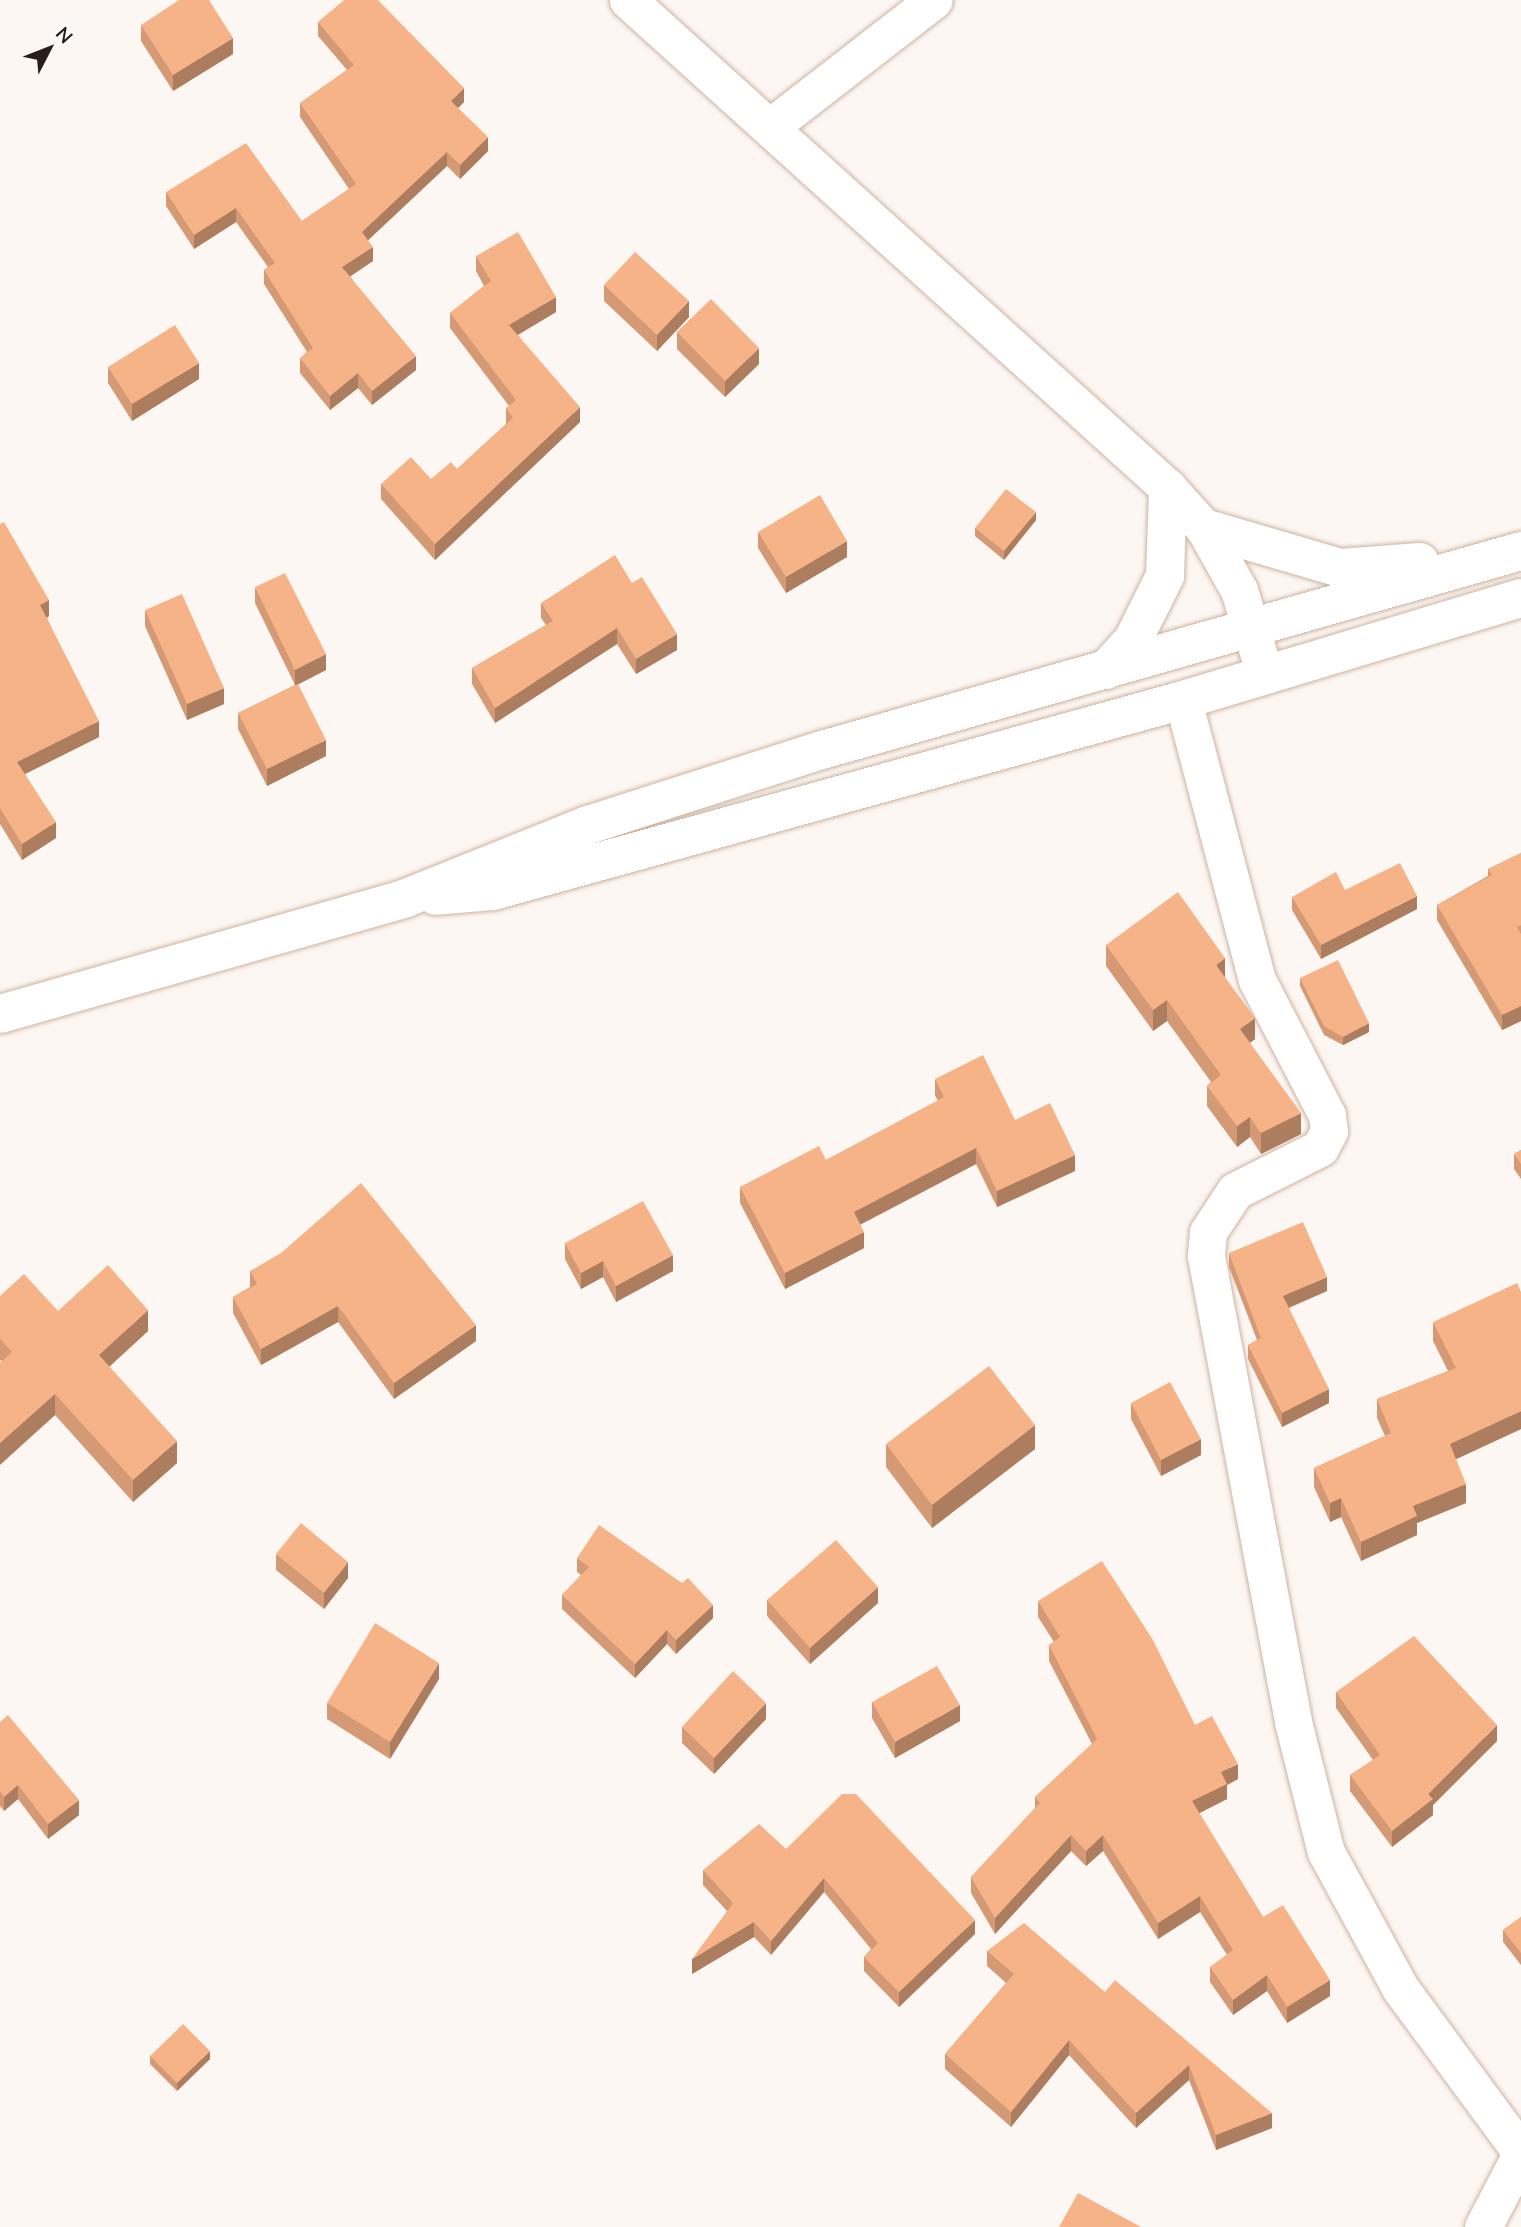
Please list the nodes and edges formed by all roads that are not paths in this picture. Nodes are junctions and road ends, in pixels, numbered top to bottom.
1 (628, 0) edge
2 (934, 0) edge
3 (770, 127) junction
4 (1168, 488) junction
5 (1204, 528) junction
6 (1510, 553) edge
7 (1521, 597) edge
8 (1255, 629) junction
9 (1106, 670) junction
10 (1265, 675) junction
11 (1183, 700) junction
12 (405, 898) junction
13 (0, 1014) edge
14 (1521, 2153) edge
15 (1483, 2227) edge

1 - 3 street
2 - 3 street
3 - 4 street
4 - 5 street
4 - 9 highway
5 - 6 highway
5 - 8 street
6 - 8 highway
7 - 10 highway
8 - 9 highway
8 - 10 street
9 - 12 highway
10 - 11 highway
11 - 12 highway
11 - 14 street
12 - 13 highway
14 - 15 street

